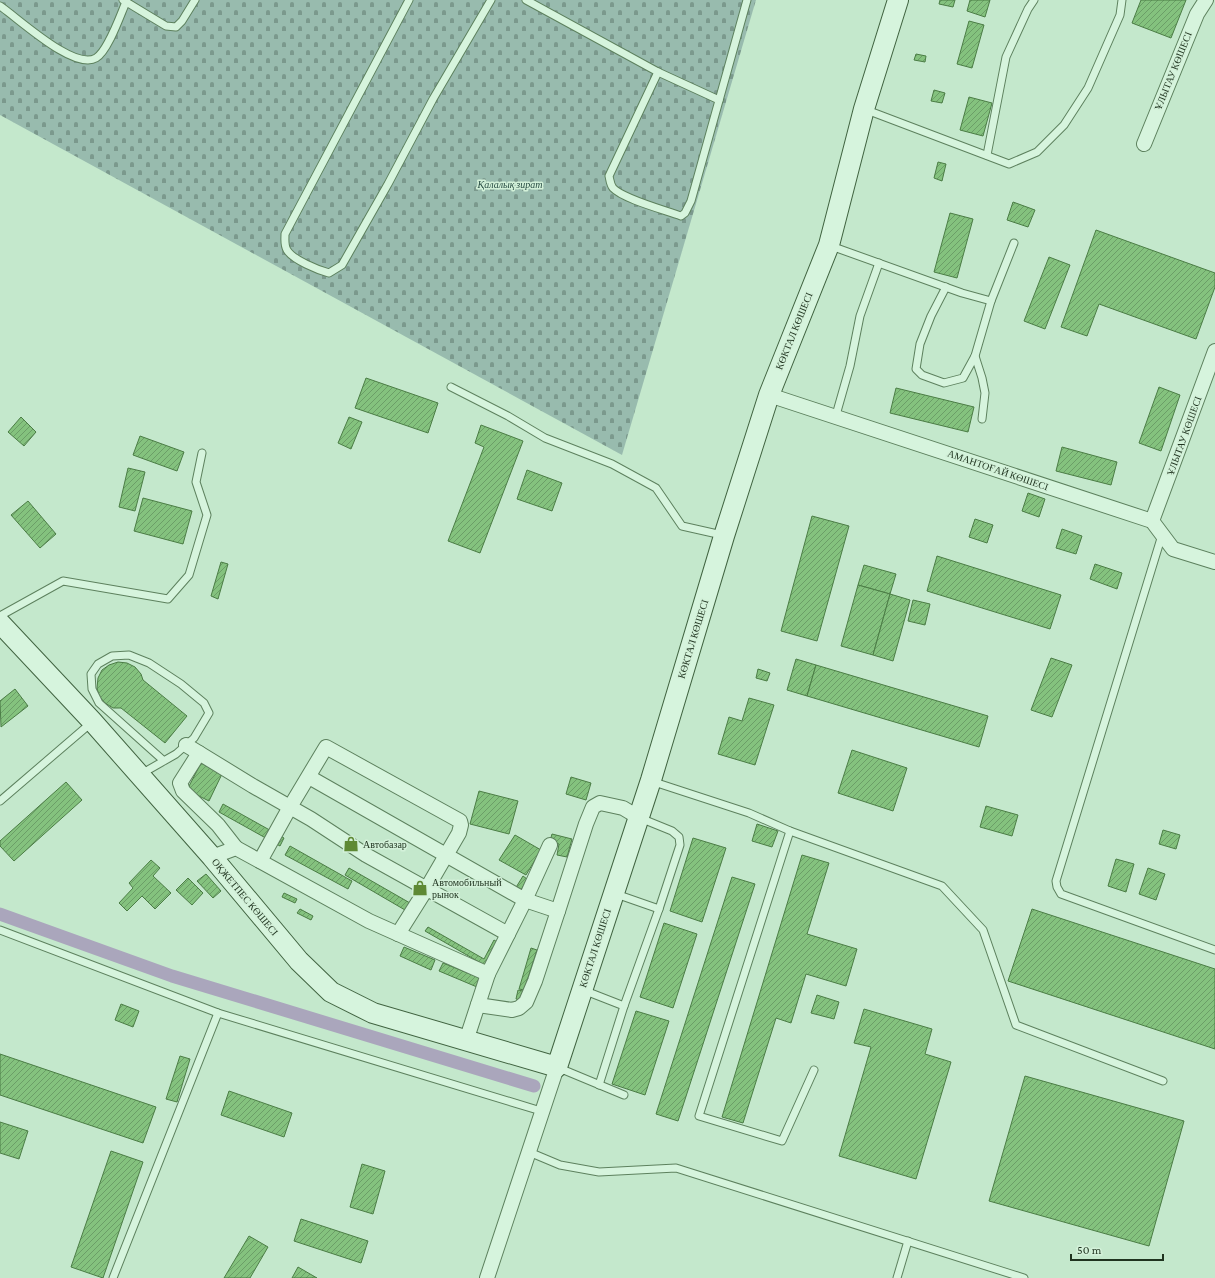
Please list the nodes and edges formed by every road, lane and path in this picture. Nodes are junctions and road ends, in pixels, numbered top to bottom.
1 (195, 0) edge
2 (410, 0) edge
3 (491, 0) edge
4 (526, 0) edge
5 (747, 0) edge
6 (898, 0) edge
7 (1034, 0) edge
8 (1122, 0) edge
9 (1206, 0) edge
10 (124, 1) edge
11 (0, 6) edge
12 (658, 72) junction
13 (719, 100) junction
14 (864, 109) junction
15 (1144, 144) dead end
16 (987, 155) junction
17 (1014, 244) dead end
18 (829, 245) junction
19 (878, 263) junction
20 (946, 287) junction
21 (991, 301) junction
22 (1215, 351) edge
23 (975, 356) junction
24 (451, 387) dead end
25 (769, 394) junction
26 (836, 415) junction
27 (982, 419) dead end
28 (202, 453) dead end
29 (1152, 521) junction
30 (1163, 533) junction
31 (724, 536) junction
32 (1215, 562) edge
33 (0, 616) edge
34 (0, 624) edge
35 (92, 722) junction
36 (186, 745) junction
37 (199, 753) junction
38 (164, 761) junction
39 (140, 775) junction
40 (308, 777) junction
41 (651, 780) junction
42 (0, 801) edge
43 (290, 807) junction
44 (638, 818) junction
45 (790, 831) junction
46 (550, 845) dead end
47 (236, 848) junction
48 (447, 855) junction
49 (212, 857) junction
50 (260, 861) junction
51 (427, 888) junction
52 (613, 893) junction
53 (525, 900) junction
54 (659, 909) junction
55 (558, 911) junction
56 (0, 930) edge
57 (398, 934) junction
58 (508, 934) junction
59 (1215, 950) edge
60 (488, 974) junction
61 (582, 990) junction
62 (478, 1005) junction
63 (624, 1006) junction
64 (218, 1013) junction
65 (466, 1040) junction
66 (557, 1067) junction
67 (814, 1070) dead end
68 (1163, 1081) dead end
69 (599, 1085) junction
70 (624, 1095) dead end
71 (541, 1111) junction
72 (529, 1152) junction
73 (908, 1241) junction
74 (113, 1278) edge
75 (487, 1278) edge
76 (897, 1278) edge
77 (1024, 1278) edge

1 - 10 lane
2 - 3 lane
4 - 12 lane
5 - 13 lane
6 - 14 street, КӨКТАЛ КӨШЕСІ
7 - 16 lane
8 - 16 lane
9 - 15 street, ҰЛЫТАУ КӨШЕСІ
10 - 11 lane
12 - 13 lane
12 - 13 lane
14 - 16 lane
14 - 18 street, КӨКТАЛ КӨШЕСІ
17 - 21 lane
18 - 19 lane
18 - 25 street, КӨКТАЛ КӨШЕСІ
19 - 20 lane
19 - 26 lane
20 - 21 lane
20 - 23 lane
21 - 23 lane
22 - 29 street, ҰЛЫТАУ КӨШЕСІ
23 - 27 lane
24 - 31 lane
25 - 26 street, АМАНТОҒАЙ КӨШЕСІ
25 - 31 street, КӨКТАЛ КӨШЕСІ
26 - 29 street, АМАНТОҒАЙ КӨШЕСІ
28 - 33 lane
29 - 30 street, АМАНТОҒАЙ КӨШЕСІ
30 - 32 street, АМАНТОҒАЙ КӨШЕСІ
30 - 59 lane
31 - 41 street, КӨКТАЛ КӨШЕСІ
34 - 35 street, ОҚЖЕТПЕС КӨШЕСІ
35 - 39 street, ОҚЖЕТПЕС КӨШЕСІ
35 - 42 lane
36 - 37 street
36 - 38 lane
36 - 38 lane
37 - 43 street
37 - 47 street
38 - 39 lane
39 - 49 street, ОҚЖЕТПЕС КӨШЕСІ
40 - 43 street
40 - 48 street
40 - 48 street
41 - 44 street, КӨКТАЛ КӨШЕСІ
41 - 45 lane
43 - 50 street
43 - 51 street
44 - 52 street, КӨКТАЛ КӨШЕСІ
44 - 54 lane
44 - 55 street
45 - 67 lane
45 - 68 lane
46 - 53 street
47 - 49 street
47 - 50 street
48 - 51 street
48 - 53 street
49 - 65 street, ОҚЖЕТПЕС КӨШЕСІ
50 - 57 street
51 - 57 street
51 - 58 street
52 - 54 lane
52 - 61 street, КӨКТАЛ КӨШЕСІ
53 - 55 street
53 - 58 street
54 - 63 lane
55 - 62 street
56 - 64 lane
57 - 60 street
58 - 60 street
60 - 62 street
61 - 63 lane
61 - 66 street, КӨКТАЛ КӨШЕСІ
62 - 65 street
63 - 69 lane
64 - 71 lane
64 - 74 lane
65 - 66 street, ОҚЖЕТПЕС КӨШЕСІ
66 - 69 lane
66 - 71 street, КӨКТАЛ КӨШЕСІ
69 - 70 lane
71 - 72 street, КӨКТАЛ КӨШЕСІ
72 - 73 lane
72 - 75 street, КӨКТАЛ КӨШЕСІ
73 - 76 lane
73 - 77 lane

